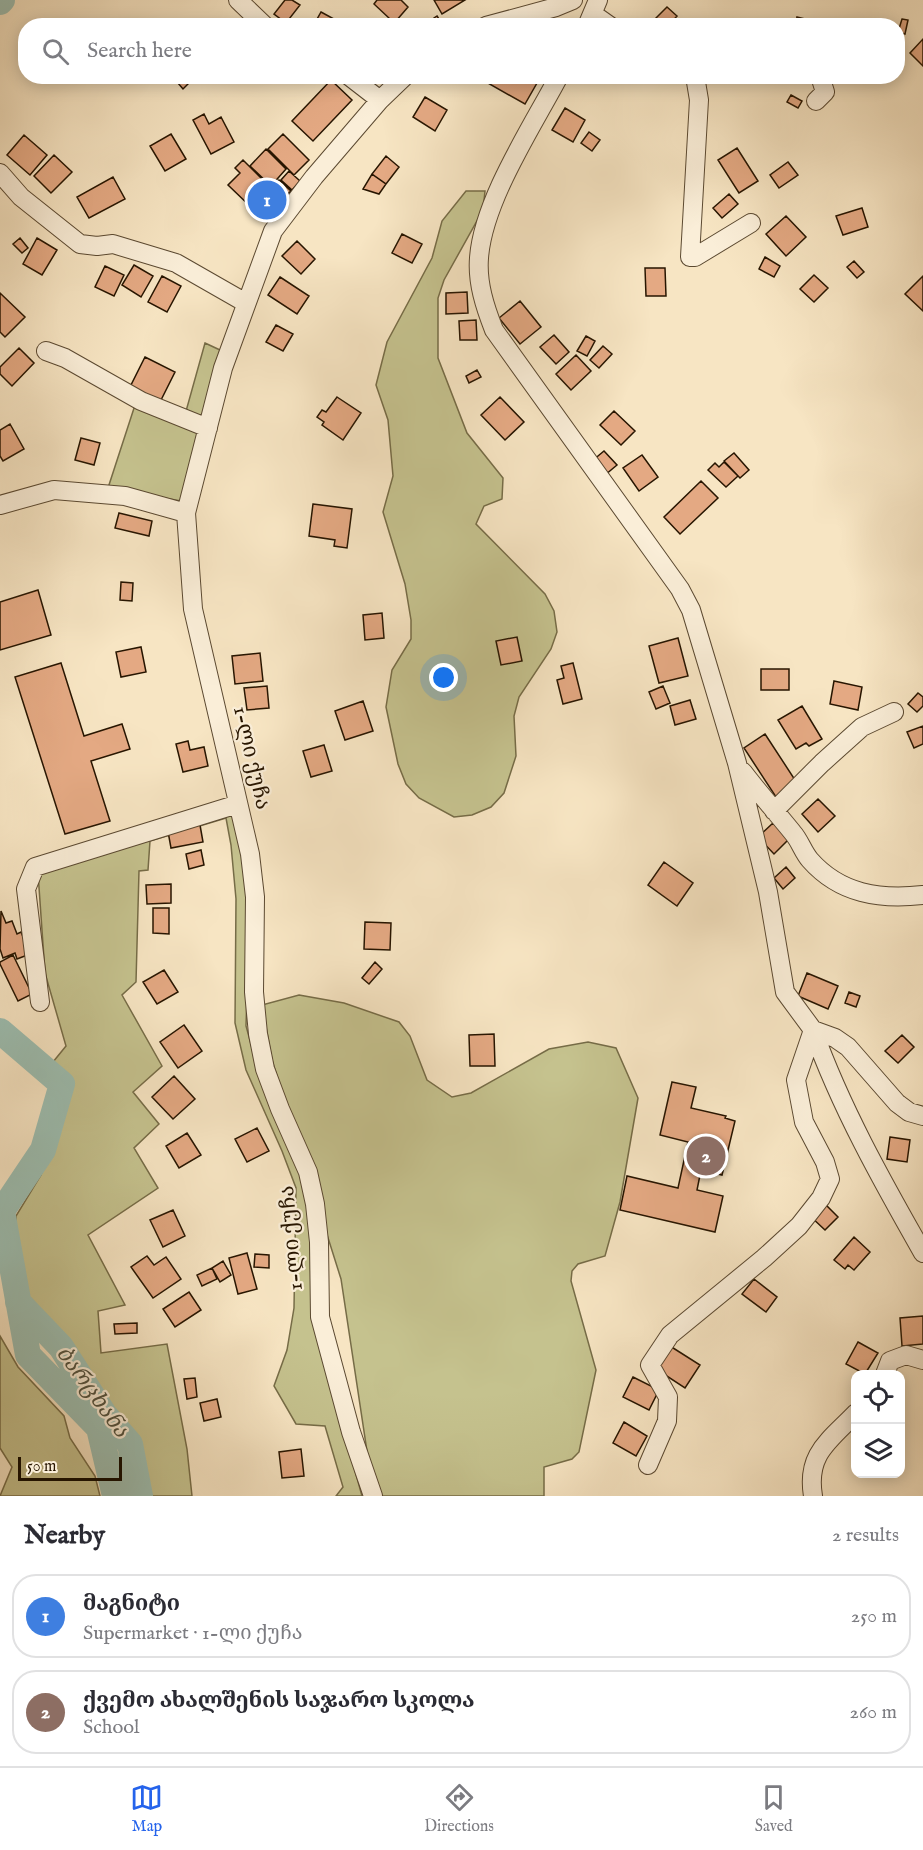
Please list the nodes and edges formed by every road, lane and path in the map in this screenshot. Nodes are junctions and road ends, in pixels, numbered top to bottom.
1 (238, 0) edge
2 (573, 0) edge
3 (257, 18) edge
4 (515, 18) edge
5 (360, 84) edge
6 (396, 84) edge
7 (555, 84) edge
8 (696, 84) edge
9 (822, 84) edge
10 (380, 99) junction
11 (816, 101) dead end
12 (0, 173) edge
13 (751, 223) dead end
14 (246, 303) junction
15 (46, 351) dead end
16 (208, 428) junction
17 (0, 505) edge
18 (186, 513) junction
19 (894, 712) dead end
20 (737, 763) junction
21 (238, 804) junction
22 (774, 811) junction
23 (923, 895) edge
24 (40, 1002) dead end
25 (813, 1030) junction
26 (923, 1116) edge
27 (923, 1253) edge
28 (923, 1360) edge
29 (887, 1370) edge
30 (851, 1417) edge
31 (648, 1465) dead end
32 (373, 1496) edge
33 (813, 1496) edge

1 - 3 street
2 - 4 street
5 - 10 street
6 - 10 street, 1-ლი ქუჩა
7 - 20 street
8 - 13 street
9 - 11 street
10 - 14 street, 1-ლი ქუჩა
12 - 14 street
14 - 16 street, 1-ლი ქუჩა
15 - 16 street
16 - 18 street, 1-ლი ქუჩა
17 - 18 street
18 - 21 street, 1-ლი ქუჩა
19 - 22 street
20 - 22 street
20 - 25 street
21 - 24 street
21 - 32 street, 1-ლი ქუჩა
22 - 23 street
25 - 26 street
25 - 27 street
25 - 31 street
28 - 29 street
30 - 33 street

